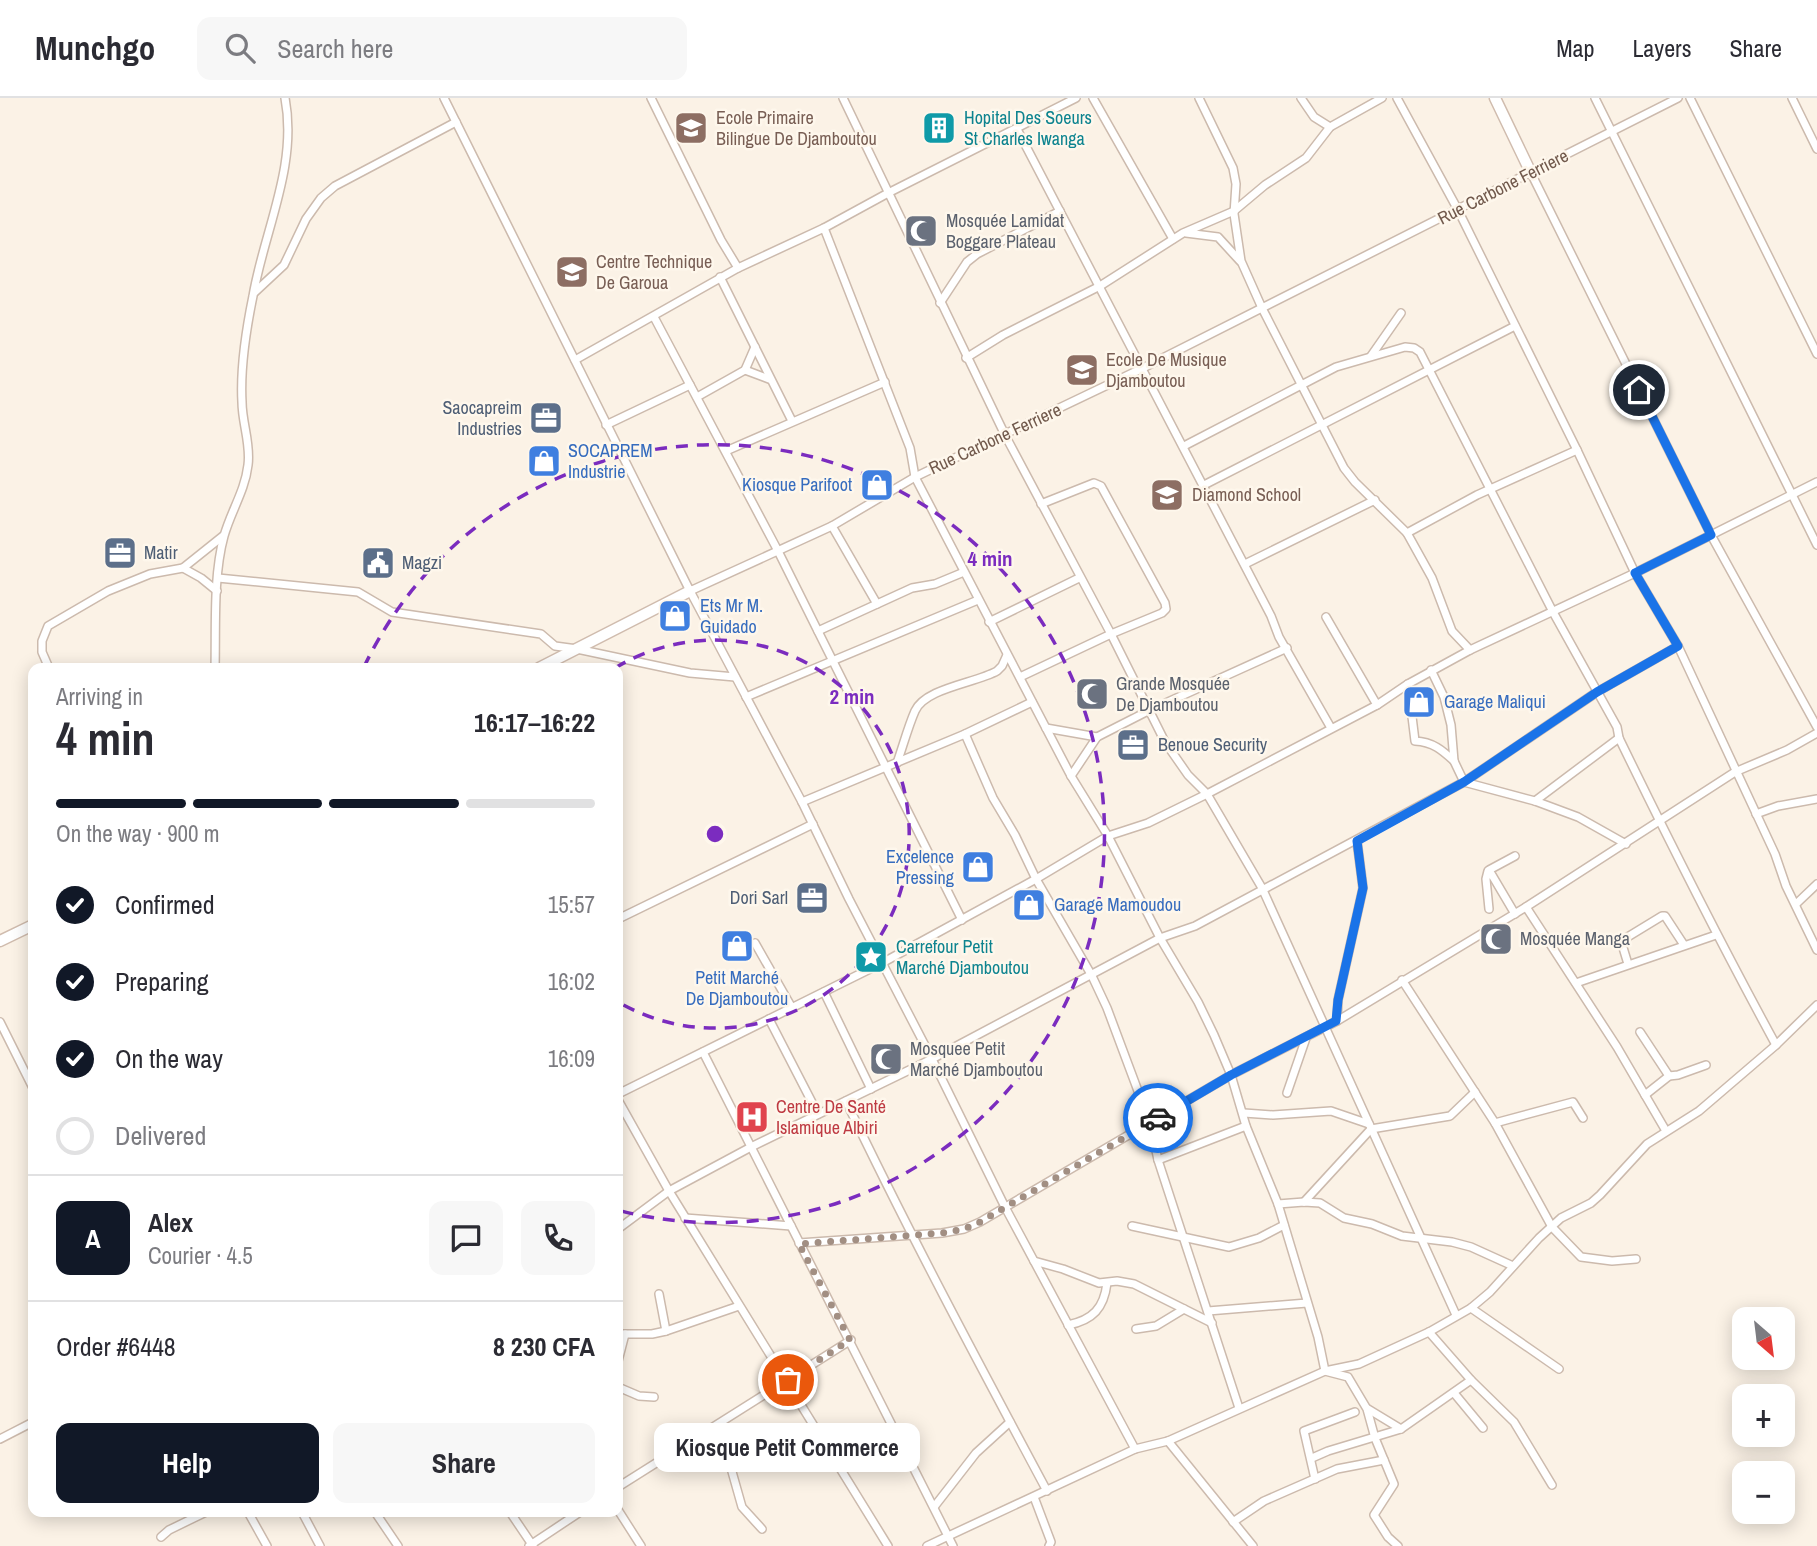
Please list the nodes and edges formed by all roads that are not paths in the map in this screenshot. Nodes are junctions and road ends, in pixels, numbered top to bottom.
1 (285, 98) edge
2 (444, 98) edge
3 (651, 98) edge
4 (843, 98) edge
5 (1076, 98) edge
6 (1093, 98) edge
7 (1199, 98) edge
8 (1301, 98) edge
9 (1382, 98) edge
10 (1397, 98) edge
11 (1495, 98) edge
12 (1595, 98) edge
13 (1678, 98) edge
14 (1690, 98) edge
15 (1792, 98) edge
16 (456, 122) junction
17 (1330, 127) junction
18 (1017, 129) junction
19 (1612, 133) junction
20 (1817, 149) edge
21 (1531, 173) junction
22 (890, 192) junction
23 (1458, 210) junction
24 (1060, 211) junction
25 (1234, 211) junction
26 (824, 228) junction
27 (1182, 233) junction
28 (1174, 239) junction
29 (1241, 261) junction
30 (738, 268) junction
31 (720, 277) junction
32 (1100, 286) junction
33 (253, 294) junction
34 (940, 303) junction
35 (1262, 309) junction
36 (1401, 313) dead end
37 (654, 317) junction
38 (1516, 326) junction
39 (755, 347) junction
40 (1817, 354) edge
41 (1370, 357) junction
42 (966, 358) junction
43 (575, 360) junction
44 (1143, 368) junction
45 (1430, 369) junction
46 (745, 370) junction
47 (769, 379) junction
48 (885, 382) junction
49 (690, 385) junction
50 (1302, 386) junction
51 (697, 397) junction
52 (792, 421) junction
53 (606, 425) junction
54 (1322, 425) junction
55 (1004, 435) junction
56 (1184, 446) junction
57 (1577, 450) junction
58 (726, 451) junction
59 (915, 477) junction
60 (1817, 482) edge
61 (1204, 485) junction
62 (1492, 489) junction
63 (1791, 494) junction
64 (1375, 500) junction
65 (1041, 504) junction
66 (832, 526) junction
67 (1407, 533) junction
68 (1711, 535) junction
69 (224, 536) junction
70 (1817, 545) edge
71 (777, 550) junction
72 (1245, 565) junction
73 (183, 568) junction
74 (964, 572) junction
75 (1635, 573) junction
76 (1079, 578) junction
77 (218, 579) junction
78 (217, 591) junction
79 (690, 591) junction
80 (978, 600) junction
81 (877, 604) junction
82 (1553, 612) junction
83 (1326, 617) dead end
84 (989, 622) junction
85 (818, 631) junction
86 (1111, 634) junction
87 (1678, 646) junction
88 (1287, 648) junction
89 (577, 649) junction
90 (1470, 650) junction
91 (1007, 654) junction
92 (833, 661) junction
93 (47, 663) edge
94 (215, 663) edge
95 (549, 663) edge
96 (1431, 670) junction
97 (735, 677) junction
98 (1020, 677) junction
99 (1408, 684) junction
100 (1597, 692) junction
101 (746, 697) junction
102 (1032, 702) junction
103 (1377, 705) junction
104 (1148, 711) junction
105 (1046, 728) junction
106 (1331, 728) junction
107 (1817, 730) edge
108 (965, 734) junction
109 (1097, 737) junction
110 (1619, 738) junction
111 (1454, 761) junction
112 (897, 762) junction
113 (886, 767) junction
114 (1735, 772) junction
115 (1072, 776) junction
116 (1464, 782) junction
117 (1207, 794) junction
118 (1817, 799) edge
119 (1535, 801) junction
120 (802, 802) junction
121 (1756, 814) junction
122 (1660, 822) junction
123 (813, 824) junction
124 (1108, 836) junction
125 (1357, 841) junction
126 (1626, 844) junction
127 (1515, 856) dead end
128 (1489, 870) junction
129 (1036, 879) junction
130 (1817, 884) edge
131 (1262, 888) junction
132 (1796, 904) junction
133 (1526, 907) junction
134 (1489, 909) dead end
135 (1515, 914) junction
136 (623, 917) edge
137 (962, 920) junction
138 (28, 927) edge
139 (1716, 935) junction
140 (1160, 938) junction
141 (0, 941) edge
142 (755, 943) dead end
143 (1684, 945) junction
144 (1817, 950) edge
145 (882, 963) junction
146 (1628, 964) junction
147 (1092, 976) junction
148 (1402, 980) junction
149 (1576, 983) junction
150 (824, 992) junction
151 (1817, 1005) edge
152 (792, 1008) junction
153 (769, 1019) junction
154 (1336, 1021) junction
155 (0, 1022) edge
156 (1324, 1026) junction
157 (1640, 1032) dead end
158 (1306, 1038) junction
159 (1776, 1045) junction
160 (703, 1052) junction
161 (932, 1059) junction
162 (1706, 1065) dead end
163 (1231, 1075) junction
164 (1670, 1076) junction
165 (28, 1078) edge
166 (871, 1089) junction
167 (623, 1092) edge
168 (1475, 1092) junction
169 (1287, 1093) dead end
170 (1645, 1095) junction
171 (846, 1101) junction
172 (623, 1109) edge
173 (1244, 1113) junction
174 (818, 1114) junction
175 (1583, 1118) dead end
176 (1150, 1122) junction
177 (1495, 1123) junction
178 (1246, 1126) junction
179 (1370, 1126) junction
180 (1666, 1131) junction
181 (751, 1147) junction
182 (1158, 1160) junction
183 (668, 1191) junction
184 (1304, 1202) junction
185 (1278, 1203) junction
186 (1005, 1207) junction
187 (685, 1218) junction
188 (623, 1225) edge
189 (1284, 1225) junction
190 (790, 1226) junction
191 (1132, 1226) dead end
192 (1552, 1227) junction
193 (914, 1236) junction
194 (1183, 1236) junction
195 (1422, 1239) junction
196 (799, 1244) junction
197 (1636, 1259) dead end
198 (1034, 1261) junction
199 (1513, 1266) junction
200 (1107, 1283) junction
201 (659, 1294) dead end
202 (1307, 1303) junction
203 (739, 1306) junction
204 (1471, 1308) junction
205 (1184, 1309) junction
206 (1208, 1311) junction
207 (1456, 1315) junction
208 (1212, 1323) junction
209 (1068, 1325) junction
210 (1136, 1328) dead end
211 (666, 1331) junction
212 (1429, 1332) junction
213 (623, 1334) edge
214 (850, 1340) junction
215 (1559, 1369) dead end
216 (1325, 1370) junction
217 (788, 1380) junction
218 (1471, 1380) junction
219 (623, 1389) edge
220 (1454, 1393) junction
221 (654, 1396) dead end
222 (1239, 1408) junction
223 (1367, 1409) junction
224 (1355, 1412) dead end
225 (1010, 1422) junction
226 (28, 1425) edge
227 (710, 1428) junction
228 (1483, 1428) dead end
229 (1401, 1429) junction
230 (1376, 1438) junction
231 (0, 1439) edge
232 (1168, 1441) junction
233 (1135, 1449) junction
234 (1312, 1458) junction
235 (1384, 1460) junction
236 (1315, 1479) junction
237 (623, 1484) edge
238 (1552, 1485) dead end
239 (1047, 1491) junction
240 (1034, 1497) junction
241 (934, 1507) junction
242 (196, 1517) edge
243 (251, 1517) edge
244 (305, 1517) edge
245 (378, 1517) edge
246 (513, 1517) edge
247 (573, 1517) edge
248 (622, 1517) edge
249 (1233, 1522) junction
250 (762, 1529) dead end
251 (161, 1537) dead end
252 (949, 1537) junction
253 (531, 1545) edge
254 (267, 1546) edge
255 (320, 1546) edge
256 (398, 1546) edge
257 (641, 1546) edge
258 (888, 1546) edge
259 (927, 1546) edge
260 (953, 1546) edge
261 (1049, 1546) edge
262 (1253, 1546) edge
263 (1398, 1546) edge

1 - 33 street
2 - 16 street
3 - 30 street
4 - 22 street
5 - 18 street
6 - 28 street
7 - 25 street
8 - 17 street
9 - 17 street
10 - 23 street
11 - 21 street
12 - 19 street
13 - 19 street, Rue Carbone Ferriere
14 - 40 street
15 - 20 street
16 - 33 street
16 - 43 street
17 - 25 street
18 - 22 street
18 - 24 street
19 - 21 street, Rue Carbone Ferriere
19 - 63 street
21 - 23 street, Rue Carbone Ferriere
21 - 68 street
22 - 26 street
22 - 34 street
23 - 35 street, Rue Carbone Ferriere
23 - 38 street
24 - 32 street
24 - 34 street
25 - 27 street
25 - 29 street
26 - 30 street
26 - 48 street
27 - 28 street
27 - 29 street
28 - 32 street
29 - 35 street
30 - 31 street
31 - 37 street
31 - 39 street
32 - 42 street
32 - 44 street
33 - 69 street
34 - 42 street
35 - 44 street, Rue Carbone Ferriere
35 - 50 street
36 - 41 street
37 - 43 street
37 - 49 street
38 - 45 street
38 - 57 street
39 - 46 street
39 - 47 street
41 - 45 street
41 - 50 street
42 - 55 street
43 - 53 street
44 - 55 street, Rue Carbone Ferriere
44 - 56 street
45 - 54 street
45 - 62 street
46 - 47 street
46 - 51 street
47 - 52 street
48 - 52 street
48 - 59 street
49 - 51 street
49 - 53 street
50 - 54 street
50 - 56 street
51 - 58 street
52 - 58 street
53 - 79 street
54 - 61 street
54 - 64 street
55 - 59 street, Rue Carbone Ferriere
55 - 65 street
56 - 61 street
57 - 62 street
57 - 75 street
58 - 71 street
59 - 66 street, Rue Carbone Ferriere
59 - 74 street
60 - 63 street
61 - 72 street
62 - 67 street
62 - 82 street
63 - 68 street
63 - 70 street
64 - 67 street
64 - 72 street
65 - 76 street
65 - 86 street
66 - 71 street, Rue Carbone Ferriere
66 - 81 street
67 - 90 street
68 - 75 street
68 - 107 street
69 - 73 street
69 - 77 street
71 - 79 street, Rue Carbone Ferriere
71 - 85 street
72 - 88 street
73 - 78 street
73 - 93 street
74 - 80 street
74 - 81 street
75 - 82 street
75 - 87 street
76 - 84 street
76 - 86 street
77 - 78 street
77 - 89 street
78 - 94 street
79 - 89 street, Rue Carbone Ferriere
79 - 97 street
80 - 84 street
80 - 92 street
81 - 85 street
82 - 90 street
82 - 100 street
83 - 103 street
84 - 91 street
85 - 92 street
86 - 98 street
86 - 104 street
87 - 100 street
87 - 114 street
88 - 104 street
88 - 106 street
89 - 95 street, Rue Carbone Ferriere
89 - 97 street
90 - 96 street
91 - 98 street
91 - 112 street
92 - 101 street
92 - 113 street
96 - 99 street
96 - 111 street
97 - 101 street
98 - 102 street
99 - 103 street
99 - 111 street
100 - 110 street
100 - 116 street
101 - 120 street
102 - 105 street
102 - 108 street
103 - 106 street
104 - 109 street
104 - 117 street
105 - 109 street
105 - 115 street
106 - 117 street
107 - 114 street
108 - 112 street
108 - 129 street
109 - 115 street
110 - 119 street
110 - 122 street
111 - 116 street
112 - 113 street
113 - 120 street
113 - 137 street
114 - 121 street
114 - 122 street
115 - 124 street
116 - 119 street
116 - 125 street
117 - 124 street
117 - 131 street
118 - 121 street
119 - 126 street
120 - 123 street
121 - 132 street
122 - 126 street
122 - 139 street
123 - 136 street
123 - 145 street
124 - 129 street
124 - 140 street
125 - 131 street
125 - 154 street
126 - 133 street
127 - 128 street
128 - 134 street
128 - 135 street
129 - 137 street
129 - 147 street
130 - 132 street
131 - 140 street
131 - 156 street
132 - 144 street
133 - 135 street
133 - 149 street
135 - 148 street
137 - 145 street
138 - 141 street
139 - 143 street
139 - 159 street
140 - 147 street
140 - 163 street
142 - 152 street
143 - 146 street
143 - 146 street
145 - 150 street
145 - 161 street
146 - 149 street
147 - 161 street
147 - 176 street
148 - 154 street
148 - 168 street
149 - 170 street
150 - 152 street
150 - 166 street
151 - 159 street
152 - 153 street
153 - 160 street
153 - 174 street
154 - 156 street
155 - 165 street
156 - 158 street
156 - 179 street
157 - 164 street
158 - 163 street
158 - 169 street
159 - 180 street
160 - 167 street
160 - 181 street
161 - 166 street
161 - 186 street
162 - 164 street
163 - 173 street
163 - 176 street
164 - 170 street
166 - 171 street
168 - 177 street
168 - 179 street
170 - 180 street
171 - 174 street
171 - 193 street
172 - 183 street
173 - 178 street
173 - 179 street
174 - 181 street
175 - 177 street
176 - 182 street
176 - 186 street
177 - 192 street
178 - 182 street
178 - 185 street
179 - 184 street
179 - 195 street
180 - 192 street
181 - 183 street
181 - 190 street
182 - 194 street
183 - 187 street
183 - 188 street
184 - 185 street
184 - 195 street
185 - 189 street
186 - 193 street
186 - 198 street
187 - 190 street
187 - 203 street
189 - 194 street
189 - 202 street
190 - 196 street
191 - 194 street
192 - 197 street
192 - 199 street
193 - 196 street
193 - 225 street
194 - 206 street
195 - 199 street
195 - 207 street
196 - 214 street
198 - 200 street
198 - 209 street
199 - 204 street
200 - 205 street
200 - 209 street
201 - 211 street
202 - 206 street
202 - 216 street
203 - 211 street
203 - 217 street
204 - 207 street
204 - 215 street
205 - 208 street
205 - 210 street
206 - 208 street
207 - 212 street
208 - 222 street
209 - 233 street
211 - 213 street
212 - 216 street
212 - 218 street
214 - 217 street
214 - 241 street
216 - 222 street
216 - 223 street
217 - 227 street
217 - 258 street
218 - 220 street
218 - 238 street
219 - 221 street
220 - 228 street
220 - 229 street
222 - 232 street
223 - 229 street
223 - 230 street
224 - 234 street
225 - 239 street
225 - 241 street
226 - 231 street
227 - 237 street
227 - 250 street
229 - 230 street
230 - 234 street
230 - 235 street
232 - 233 street
232 - 249 street
233 - 239 street
234 - 236 street
235 - 236 street
235 - 263 street
236 - 249 street
239 - 240 street
240 - 252 street
240 - 261 street
241 - 252 street
242 - 251 street
243 - 254 street
244 - 255 street
245 - 256 street
246 - 253 street
247 - 253 street
248 - 257 street
249 - 262 street
252 - 259 street
252 - 260 street

